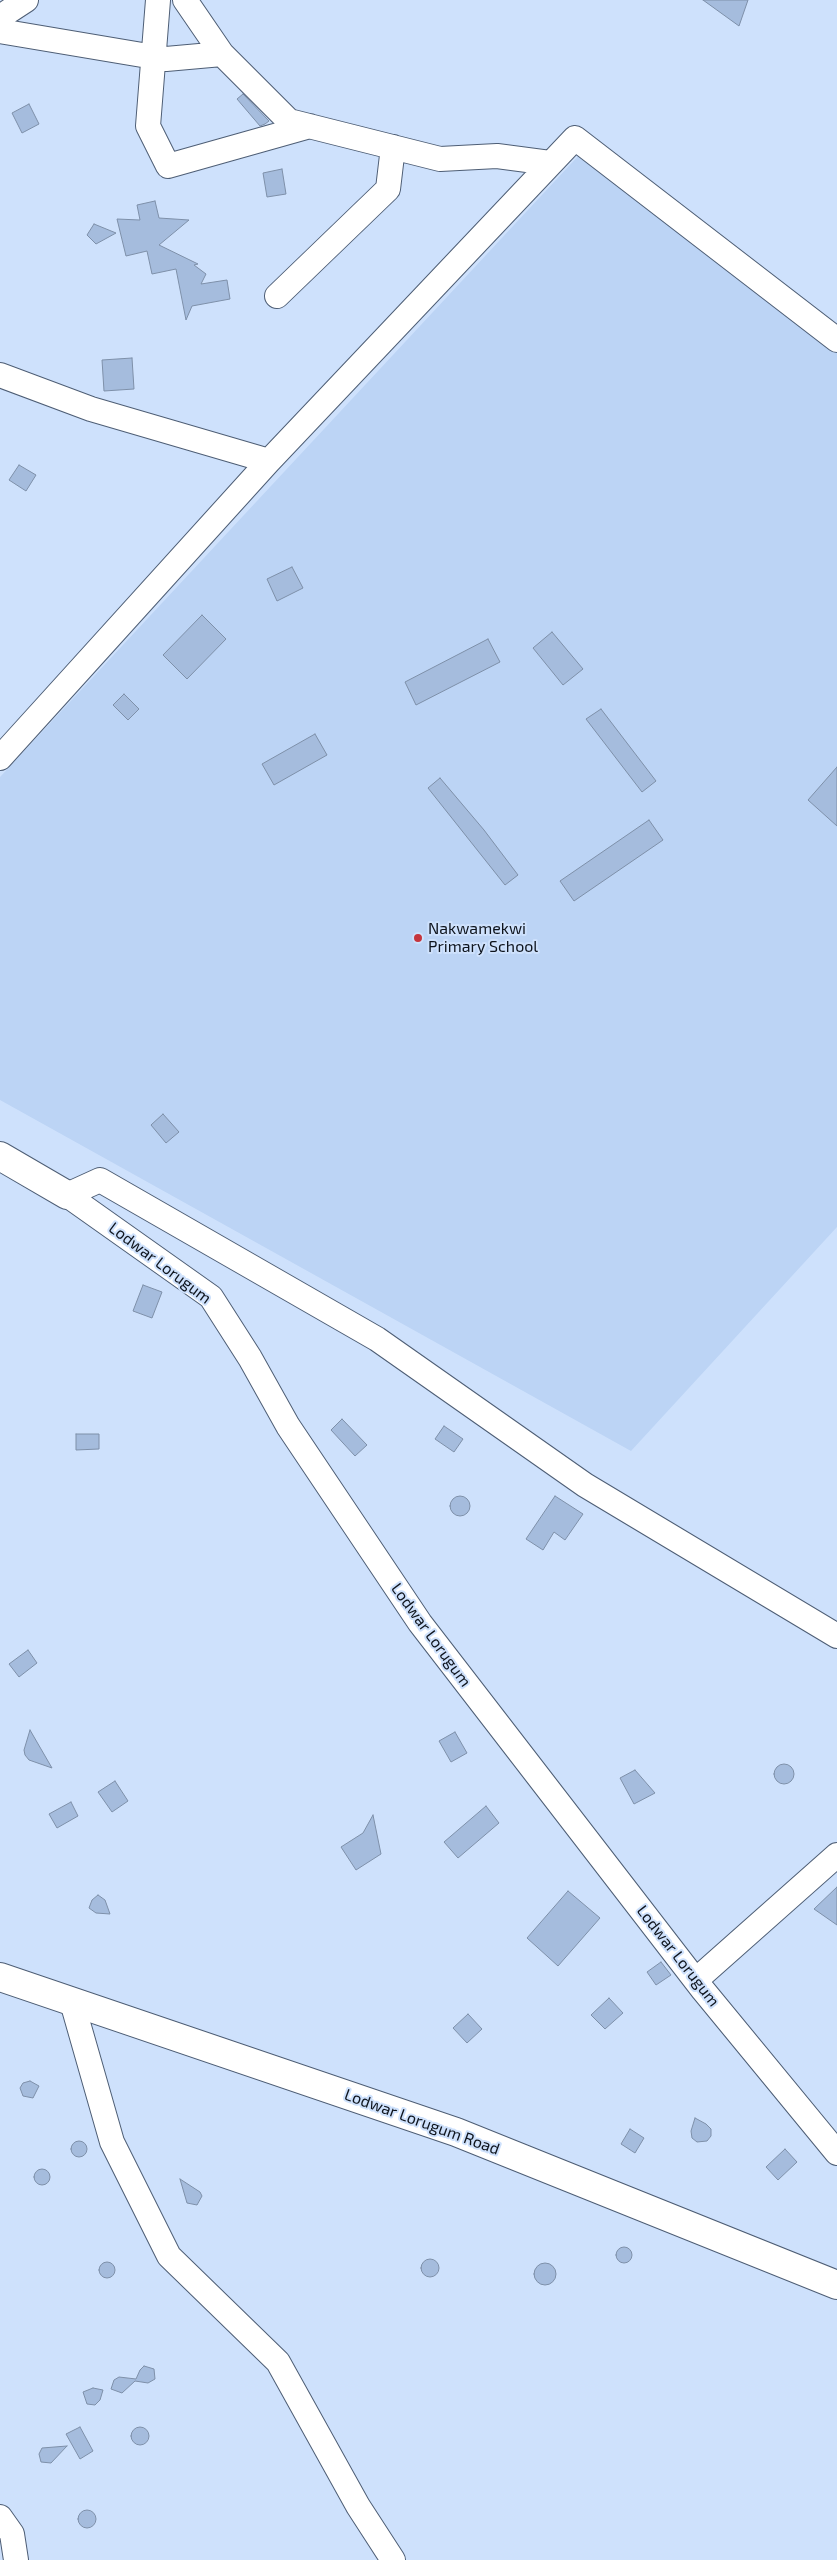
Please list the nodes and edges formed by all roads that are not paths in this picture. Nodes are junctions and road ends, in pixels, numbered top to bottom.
1 (26, 0) edge
2 (158, 0) edge
3 (185, 0) edge
4 (0, 17) edge
5 (0, 32) edge
6 (222, 54) junction
7 (153, 57) junction
8 (310, 126) junction
9 (392, 147) junction
10 (550, 163) junction
11 (277, 296) dead end
12 (837, 340) edge
13 (0, 375) edge
14 (269, 461) junction
15 (0, 758) edge
16 (0, 1156) edge
17 (67, 1194) junction
18 (837, 1636) edge
19 (837, 1855) edge
20 (0, 1977) edge
21 (696, 1980) junction
22 (72, 2002) junction
23 (837, 2153) edge
24 (837, 2286) edge
25 (0, 2517) edge
26 (16, 2560) edge
27 (393, 2560) edge

1 - 4 street
2 - 7 street
3 - 6 street
5 - 7 street
6 - 7 street
6 - 8 street
7 - 8 street
8 - 9 street
9 - 10 street
9 - 11 street
10 - 12 street
10 - 14 street
13 - 14 street
14 - 15 street
16 - 17 main road, Lodwar Lorugum
17 - 18 street
17 - 21 street, Lodwar Lorugum
19 - 21 street
20 - 22 main road, Lodwar Lorugum Road
21 - 23 street, Lodwar Lorugum
22 - 24 main road, Lodwar Lorugum Road
22 - 27 street
25 - 26 street

